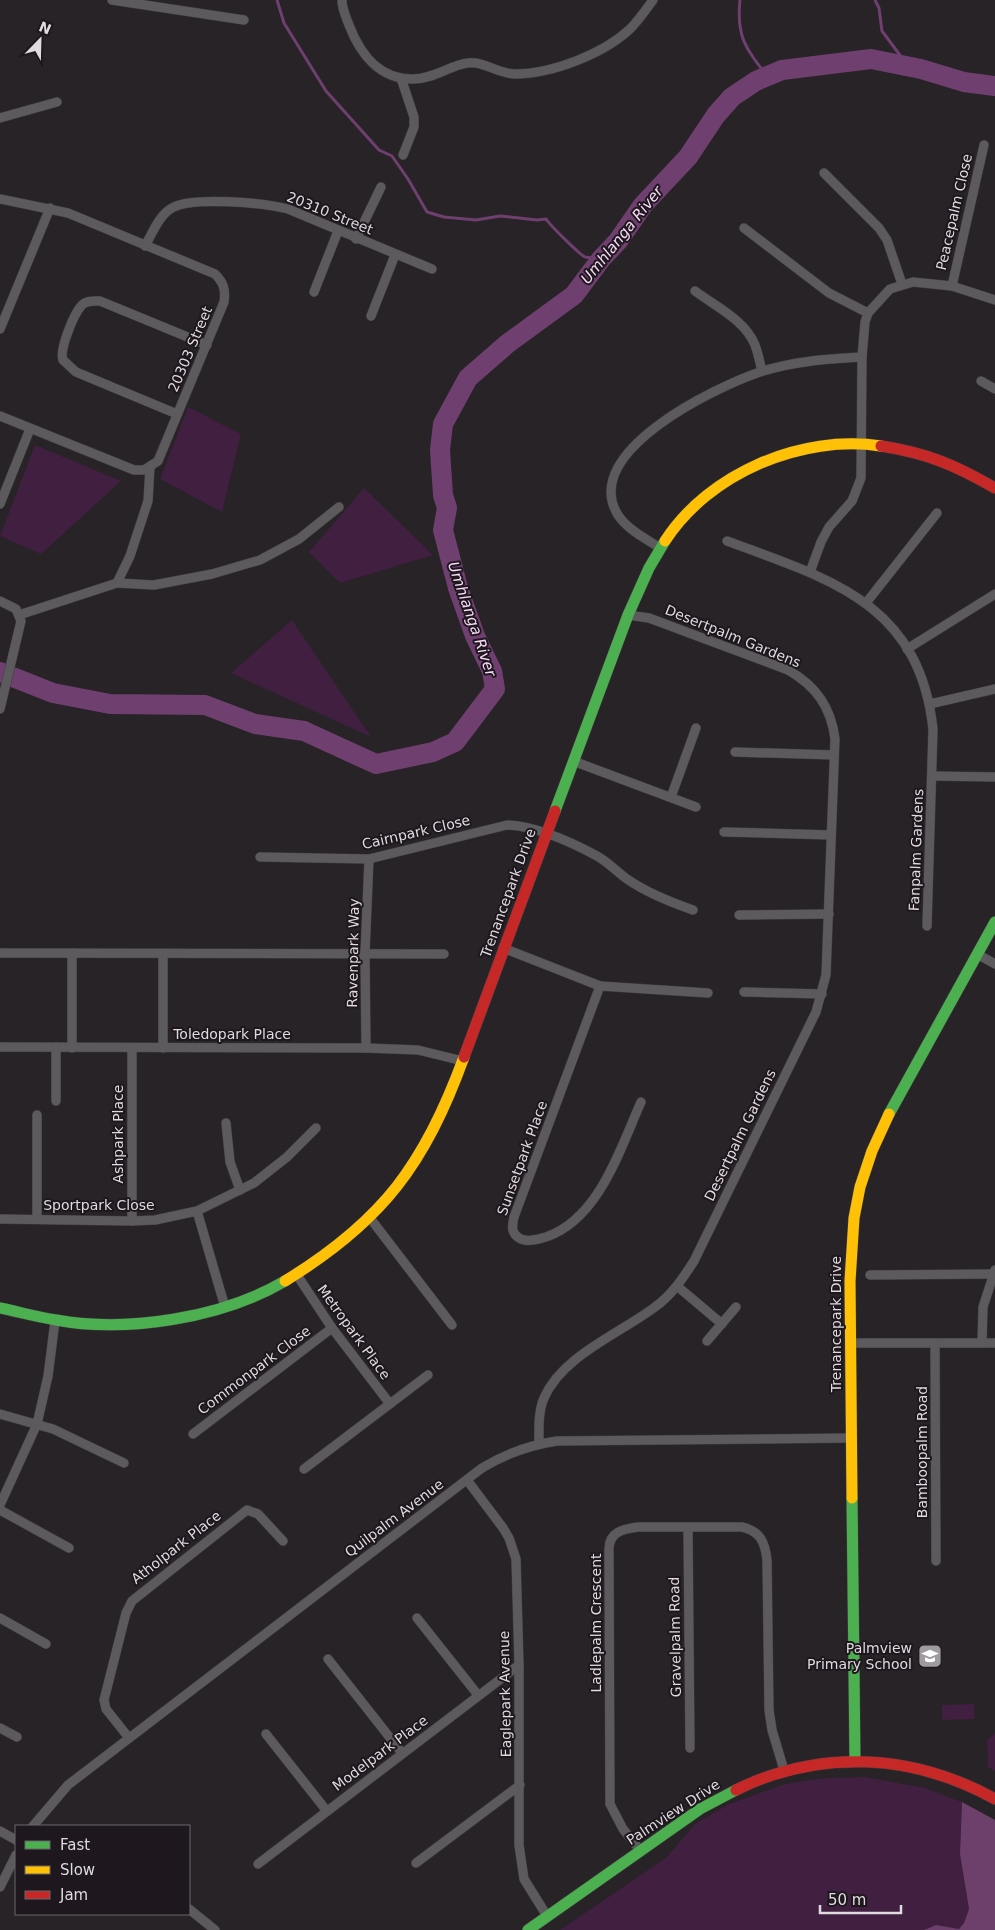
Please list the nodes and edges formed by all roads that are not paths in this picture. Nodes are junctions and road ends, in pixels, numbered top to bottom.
1 (112, 0) edge
2 (342, 0) edge
3 (653, 0) edge
4 (161, 4) edge
5 (244, 20) dead end
6 (401, 78) junction
7 (56, 102) dead end
8 (0, 118) edge
9 (984, 145) dead end
10 (403, 155) dead end
11 (824, 173) dead end
12 (381, 187) dead end
13 (0, 199) edge
14 (50, 208) junction
15 (744, 228) dead end
16 (338, 231) junction
17 (356, 239) junction
18 (145, 246) junction
19 (395, 255) junction
20 (432, 269) dead end
21 (902, 284) junction
22 (952, 286) junction
23 (695, 291) dead end
24 (314, 292) dead end
25 (995, 300) edge
26 (868, 313) junction
27 (371, 316) dead end
28 (0, 329) edge
29 (207, 345) junction
30 (862, 357) junction
31 (762, 371) junction
32 (981, 381) dead end
33 (995, 389) edge
34 (178, 414) junction
35 (0, 416) edge
36 (30, 429) junction
37 (861, 442) junction
38 (150, 467) junction
39 (995, 488) edge
40 (0, 504) edge
41 (339, 506) dead end
42 (937, 513) dead end
43 (727, 541) dead end
44 (660, 548) junction
45 (810, 572) junction
46 (117, 583) junction
47 (995, 594) edge
48 (0, 601) edge
49 (866, 603) junction
50 (19, 615) junction
51 (628, 615) junction
52 (907, 649) junction
53 (995, 689) edge
54 (930, 704) junction
55 (0, 709) edge
56 (696, 728) dead end
57 (735, 752) dead end
58 (834, 755) junction
59 (573, 761) junction
60 (932, 776) junction
61 (995, 777) edge
62 (671, 797) junction
63 (696, 807) dead end
64 (724, 832) dead end
65 (545, 834) junction
66 (831, 835) junction
67 (260, 857) dead end
68 (369, 859) junction
69 (693, 910) dead end
70 (739, 914) dead end
71 (829, 914) junction
72 (995, 922) edge
73 (926, 926) dead end
74 (504, 948) junction
75 (0, 953) edge
76 (72, 953) junction
77 (365, 953) junction
78 (163, 954) junction
79 (444, 954) dead end
80 (977, 954) junction
81 (995, 964) edge
82 (600, 986) junction
83 (744, 992) dead end
84 (708, 993) dead end
85 (822, 994) junction
86 (0, 1047) edge
87 (56, 1048) junction
88 (72, 1048) junction
89 (132, 1048) junction
90 (163, 1048) junction
91 (366, 1048) junction
92 (463, 1061) junction
93 (56, 1101) dead end
94 (641, 1102) dead end
95 (37, 1115) dead end
96 (226, 1123) dead end
97 (316, 1128) dead end
98 (240, 1190) junction
99 (197, 1212) junction
100 (370, 1218) junction
101 (0, 1219) edge
102 (37, 1219) junction
103 (132, 1220) junction
104 (994, 1272) edge
105 (297, 1275) junction
106 (870, 1276) dead end
107 (677, 1286) junction
108 (226, 1307) junction
109 (736, 1307) dead end
110 (0, 1308) edge
111 (55, 1321) junction
112 (722, 1324) junction
113 (452, 1325) dead end
114 (332, 1328) junction
115 (707, 1341) dead end
116 (982, 1342) junction
117 (995, 1342) edge
118 (851, 1343) junction
119 (935, 1343) junction
120 (428, 1375) dead end
121 (390, 1404) junction
122 (0, 1414) edge
123 (37, 1424) junction
124 (193, 1434) dead end
125 (851, 1438) junction
126 (539, 1444) junction
127 (124, 1463) dead end
128 (304, 1469) dead end
129 (467, 1480) junction
130 (0, 1505) edge
131 (0, 1510) edge
132 (688, 1527) junction
133 (283, 1541) dead end
134 (69, 1548) dead end
135 (936, 1561) dead end
136 (0, 1618) edge
137 (417, 1618) dead end
138 (46, 1644) dead end
139 (328, 1659) dead end
140 (519, 1665) junction
141 (478, 1695) junction
142 (0, 1728) edge
143 (266, 1734) dead end
144 (17, 1738) dead end
145 (129, 1738) junction
146 (690, 1748) dead end
147 (402, 1753) junction
148 (855, 1760) junction
149 (784, 1770) junction
150 (520, 1785) junction
151 (995, 1799) edge
152 (326, 1810) junction
153 (34, 1825) edge
154 (0, 1831) edge
155 (15, 1839) edge
156 (640, 1850) junction
157 (15, 1857) edge
158 (416, 1863) dead end
159 (258, 1864) dead end
160 (0, 1887) edge
161 (190, 1910) edge
162 (547, 1916) junction
163 (215, 1930) edge
164 (528, 1930) edge

1 - 4 street
2 - 6 street
3 - 6 street
4 - 5 street
6 - 10 street
7 - 8 street
9 - 22 street, Peacepalm Close
11 - 21 street
12 - 17 street
13 - 14 street, 20303 Street
14 - 18 street, 20303 Street
14 - 28 street
15 - 26 street
16 - 17 street, 20310 Street
16 - 18 street, 20310 Street
16 - 24 street
17 - 19 street, 20310 Street
18 - 29 street, 20303 Street
19 - 20 street, 20310 Street
19 - 27 street
21 - 22 street
21 - 26 street
22 - 25 street
23 - 31 street
26 - 30 street
29 - 34 street, 20303 Street
29 - 34 street
30 - 31 street
30 - 37 street
31 - 44 street
32 - 33 street
34 - 38 street, 20303 Street
35 - 36 street
36 - 38 street
36 - 40 street
37 - 39 street, Trenancepark Drive
37 - 44 street, Trenancepark Drive
37 - 45 street
38 - 46 street
41 - 46 street
42 - 49 street
43 - 45 street, Fanpalm Gardens
44 - 51 street, Trenancepark Drive
45 - 49 street, Fanpalm Gardens
46 - 50 street
47 - 52 street
48 - 50 street
49 - 52 street, Fanpalm Gardens
50 - 55 street
51 - 58 street, Desertpalm Gardens
51 - 59 street, Trenancepark Drive
52 - 54 street, Fanpalm Gardens
53 - 54 street
54 - 60 street, Fanpalm Gardens
56 - 62 street
57 - 58 street
58 - 66 street, Desertpalm Gardens
59 - 62 street
59 - 65 street, Trenancepark Drive
60 - 61 street, Fanpalm Gardens
60 - 73 street, Fanpalm Gardens
62 - 63 street
64 - 66 street
65 - 68 street, Cairnpark Close
65 - 69 street, Cairnpark Close
65 - 74 street, Trenancepark Drive
66 - 71 street, Desertpalm Gardens
67 - 68 street, Cairnpark Close
68 - 77 street, Ravenpark Way
70 - 71 street
71 - 85 street, Desertpalm Gardens
72 - 80 street, Trenancepark Drive
74 - 82 street
74 - 92 street, Trenancepark Drive
75 - 76 street
76 - 78 street
76 - 88 street
77 - 78 street
77 - 79 street
77 - 91 street, Ravenpark Way
78 - 90 street
80 - 81 street
80 - 118 street, Trenancepark Drive
82 - 84 street
82 - 94 street, Sunsetpark Place
83 - 85 street
85 - 107 street, Desertpalm Gardens
86 - 87 street, Toledopark Place
87 - 88 street, Toledopark Place
87 - 93 street
88 - 89 street, Toledopark Place
89 - 90 street, Toledopark Place
89 - 103 street, Ashpark Place
90 - 91 street, Toledopark Place
91 - 92 street, Toledopark Place
92 - 100 street, Trenancepark Drive
95 - 102 street
96 - 98 street
97 - 98 street, Sportpark Close
98 - 99 street, Sportpark Close
99 - 103 street, Sportpark Close
99 - 108 street
100 - 105 street, Trenancepark Drive
100 - 113 street
101 - 102 street, Sportpark Close
102 - 103 street, Sportpark Close
104 - 106 street
104 - 116 street
105 - 108 street, Trenancepark Drive
105 - 114 street, Metropark Place
107 - 112 street
107 - 126 street, Desertpalm Gardens
108 - 111 street, Trenancepark Drive
109 - 112 street
110 - 111 street, Trenancepark Drive
111 - 123 street
112 - 115 street
114 - 121 street, Metropark Place
114 - 124 street, Commonpark Close
116 - 117 street
116 - 119 street
118 - 119 street
118 - 125 street, Trenancepark Drive
119 - 135 street, Bamboopalm Road
120 - 121 street
121 - 128 street
122 - 123 street
123 - 127 street
123 - 130 street
125 - 126 street, Quilpalm Avenue
125 - 148 street, Trenancepark Drive
126 - 129 street, Quilpalm Avenue
129 - 140 street, Eaglepark Avenue
129 - 145 street, Quilpalm Avenue
131 - 134 street
132 - 146 street, Gravelpalm Road
132 - 149 street, Ladlepalm Crescent
132 - 156 street, Ladlepalm Crescent
133 - 145 street, Atholpark Place
136 - 138 street
137 - 141 street
139 - 147 street
140 - 141 street, Modelpark Place
140 - 150 street, Eaglepark Avenue
141 - 147 street, Modelpark Place
142 - 144 street
143 - 152 street
145 - 153 street, Quilpalm Avenue
147 - 152 street, Modelpark Place
148 - 149 street, Palmview Drive
148 - 151 street, Palmview Drive
149 - 156 street, Palmview Drive
150 - 158 street
150 - 162 street, Eaglepark Avenue
152 - 159 street, Modelpark Place
154 - 155 street
156 - 162 street, Palmview Drive
157 - 160 street
161 - 163 street
162 - 164 street, Palmview Drive

